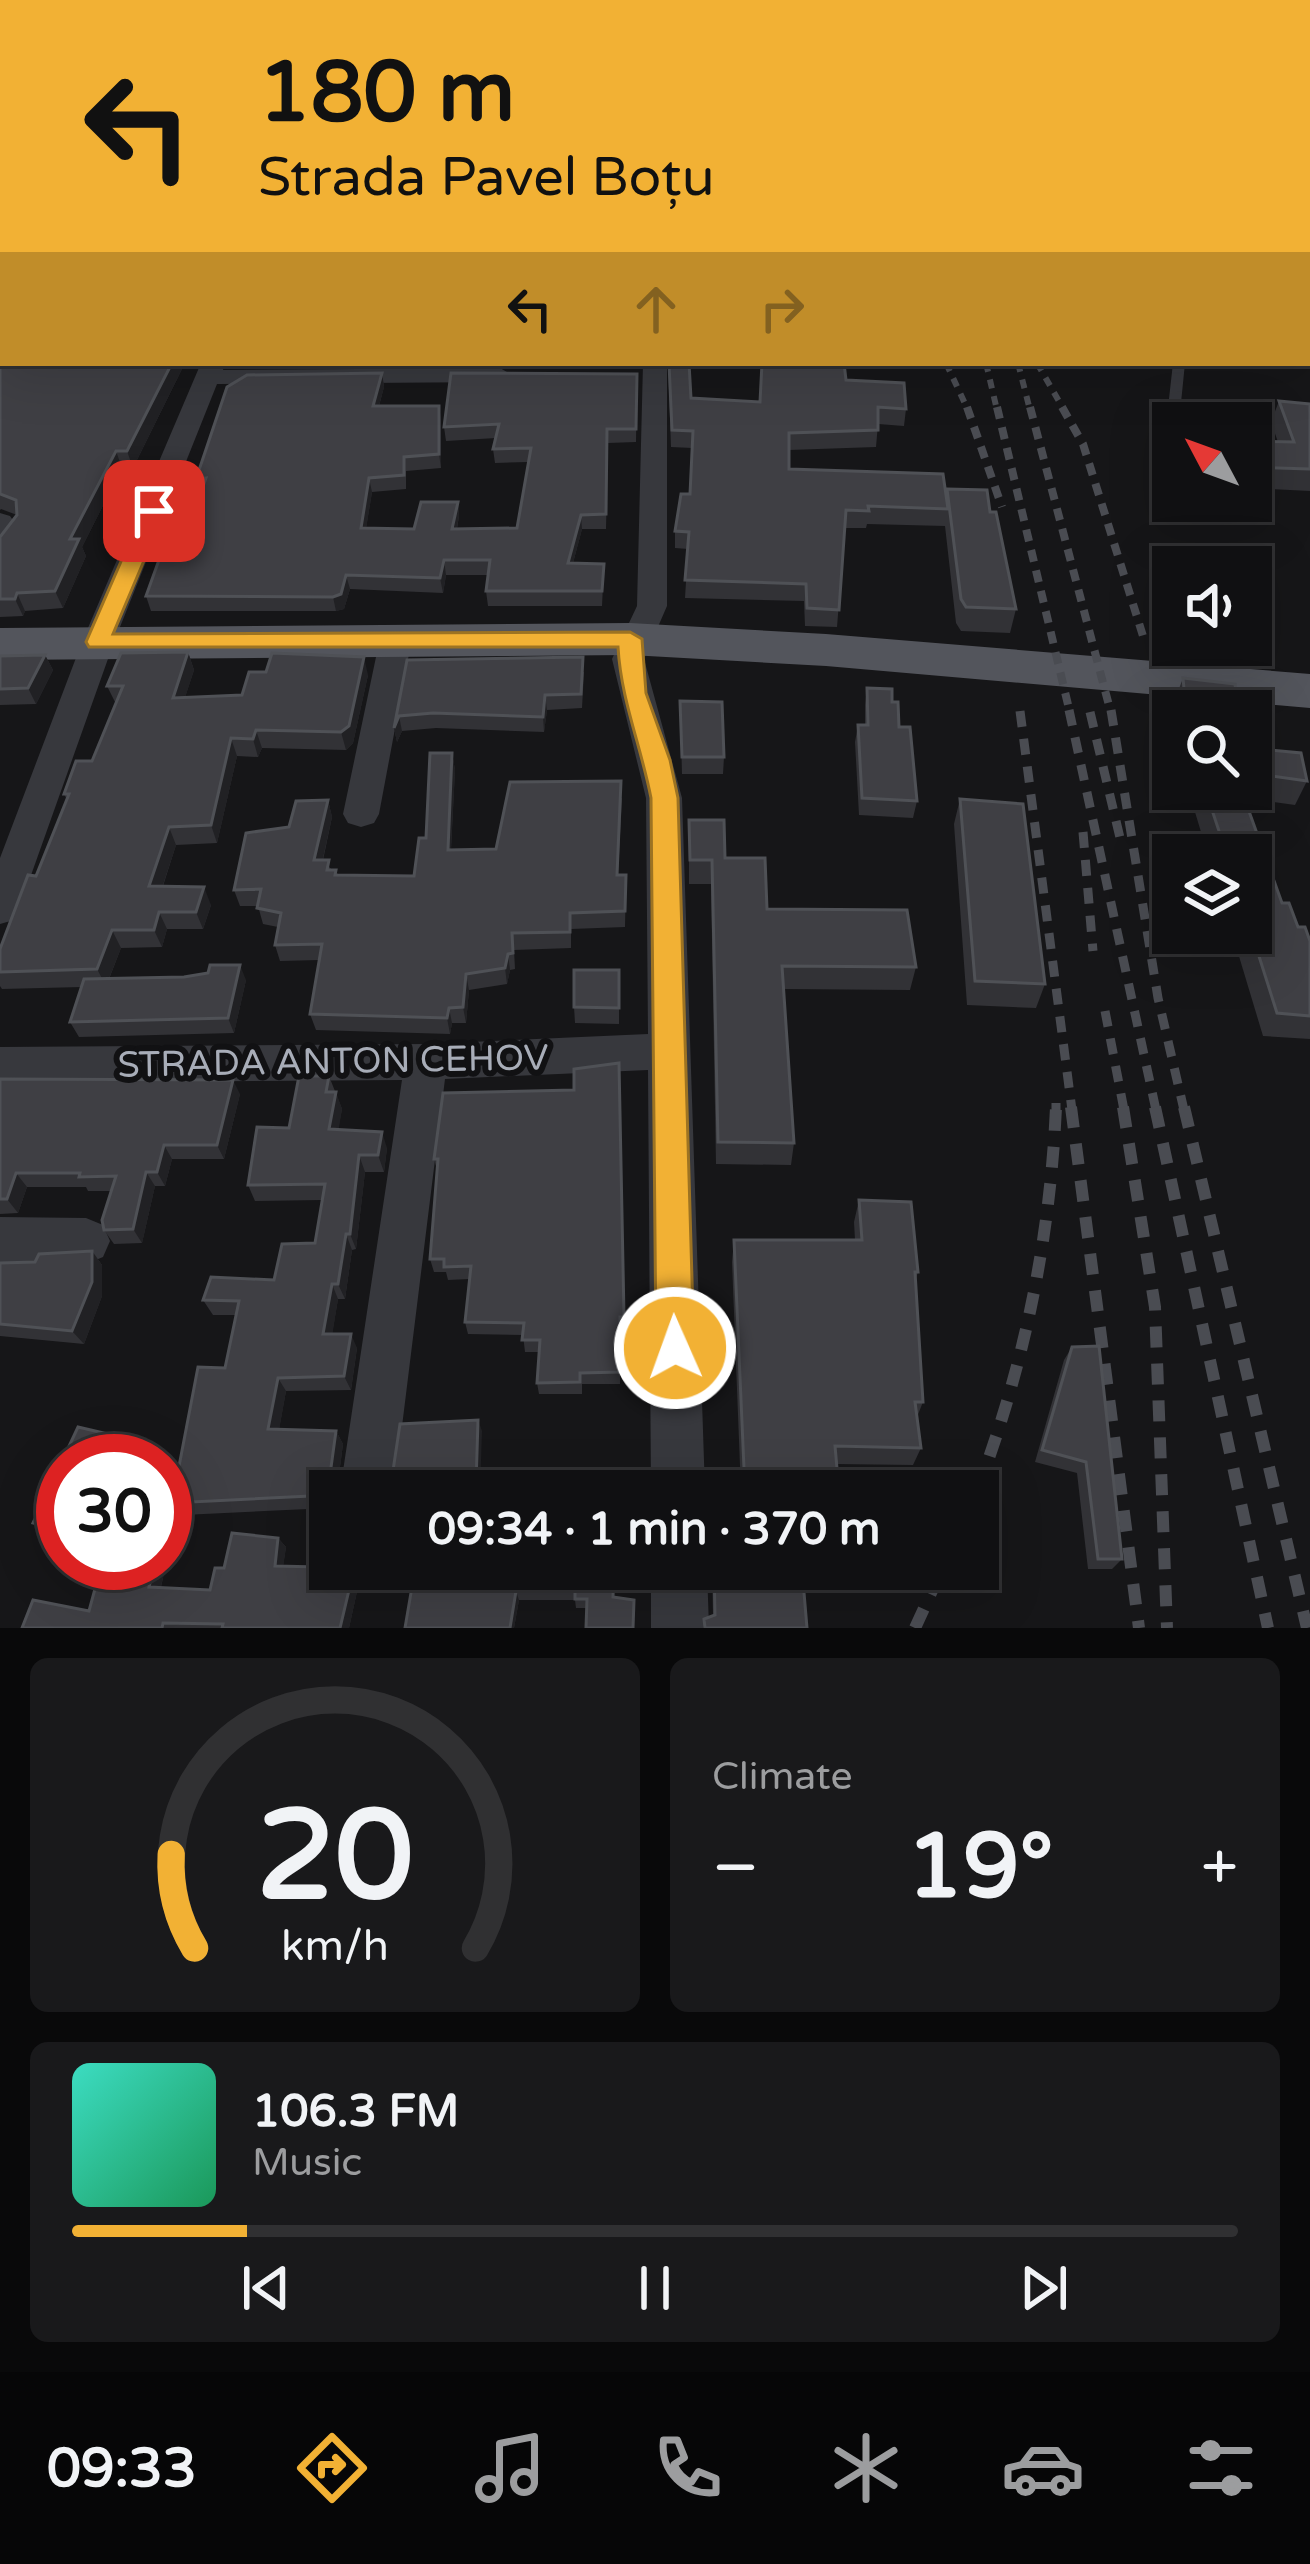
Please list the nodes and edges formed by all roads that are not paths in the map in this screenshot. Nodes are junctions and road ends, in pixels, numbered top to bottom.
1 (1179, 366) edge
2 (212, 370) edge
3 (646, 370) edge
4 (537, 374) edge
5 (1175, 402) edge
6 (0, 523) edge
7 (0, 542) edge
8 (396, 638) junction
9 (630, 639) junction
10 (98, 642) junction
11 (0, 644) edge
12 (1310, 691) edge
13 (361, 814) dead end
14 (0, 909) edge
15 (666, 1052) junction
16 (426, 1062) junction
17 (0, 1065) edge
18 (0, 1240) edge
19 (86, 1241) dead end
20 (371, 1470) edge
21 (677, 1470) edge
22 (679, 1590) edge
23 (680, 1628) edge

1 - 5 lane
2 - 4 street
2 - 10 street
3 - 9 street
6 - 7 street
8 - 9 main road
8 - 10 main road
8 - 13 street
9 - 12 main road
9 - 15 street
10 - 11 main road
10 - 14 street
15 - 16 street, STRADA ANTON CEHOV
15 - 21 street
16 - 17 street, STRADA ANTON CEHOV
16 - 20 street
18 - 19 street
22 - 23 street

